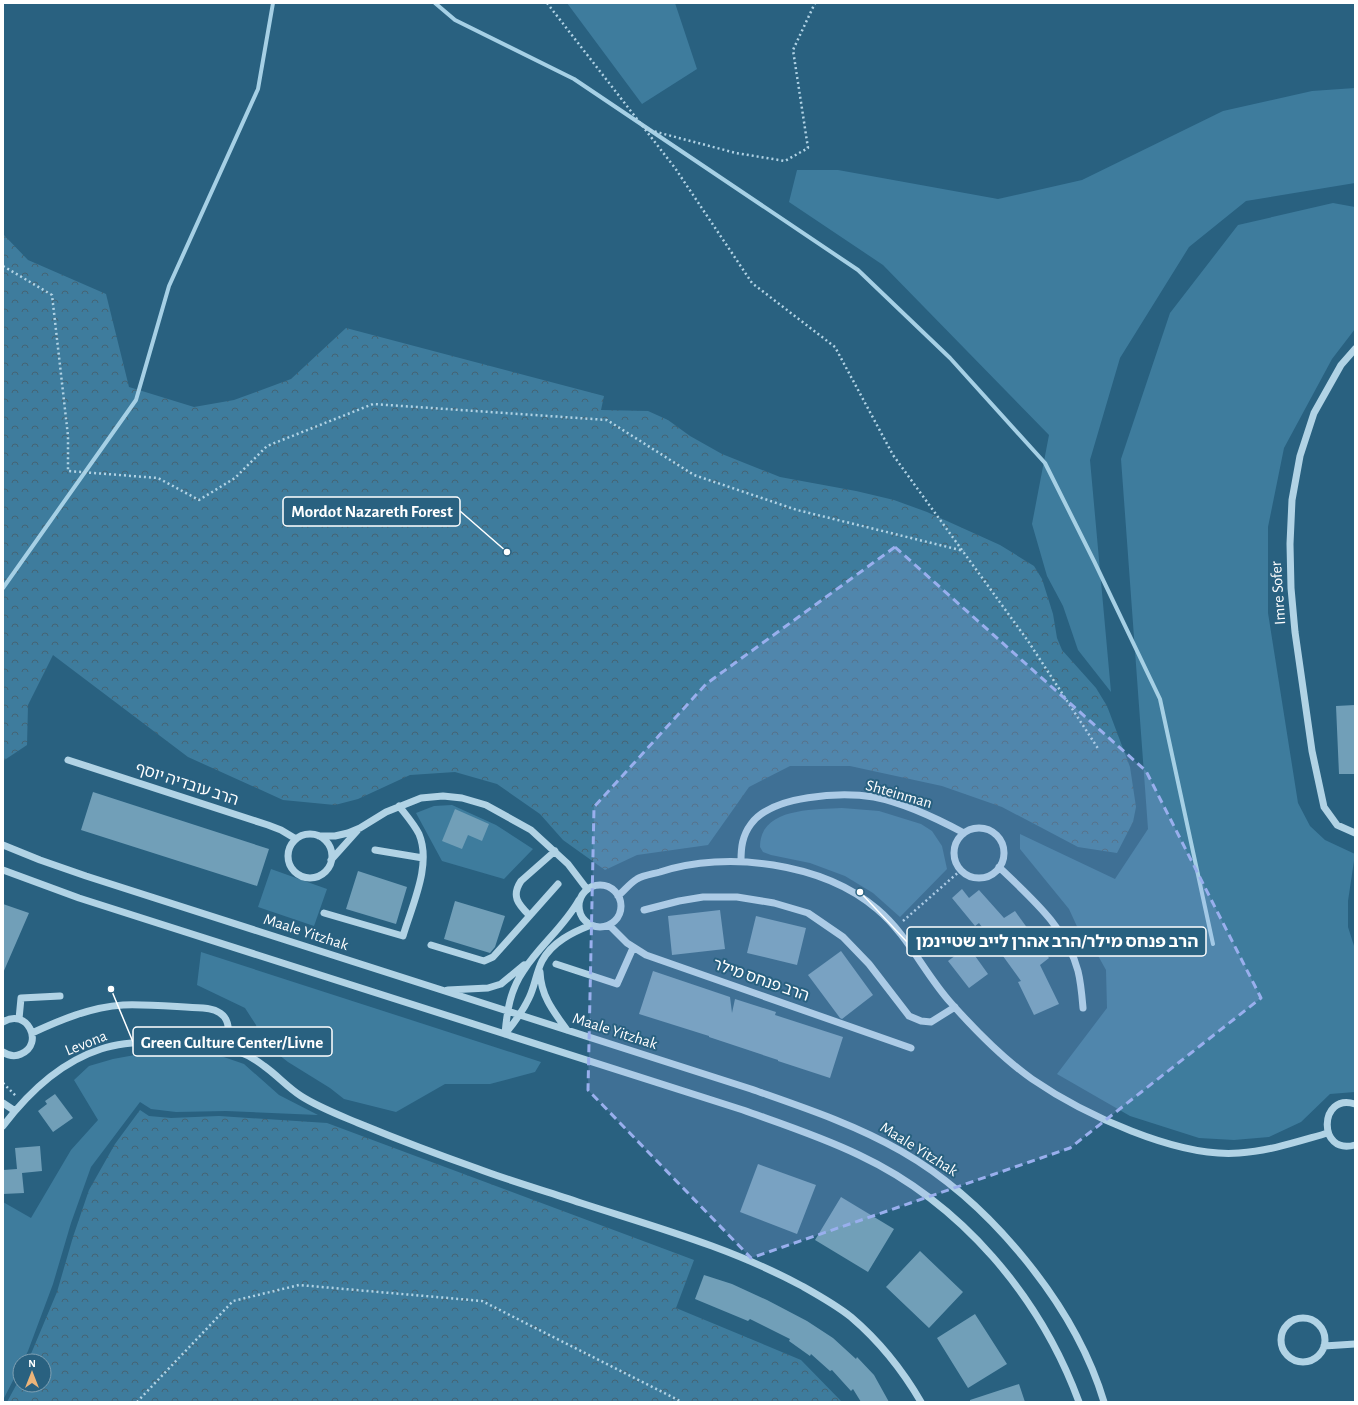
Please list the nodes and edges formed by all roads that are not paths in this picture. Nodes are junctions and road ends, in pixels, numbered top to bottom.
1 (1355, 349) edge
2 (68, 760) dead end
3 (399, 806) junction
4 (360, 828) junction
5 (964, 833) junction
6 (1355, 833) edge
7 (319, 836) junction
8 (296, 840) junction
9 (3, 845) edge
10 (375, 850) dead end
11 (555, 851) junction
12 (423, 858) junction
13 (332, 860) junction
14 (741, 861) junction
15 (999, 867) junction
16 (3, 870) edge
17 (558, 884) dead end
18 (587, 889) junction
19 (618, 896) junction
20 (579, 900) junction
21 (644, 910) dead end
22 (324, 913) dead end
23 (529, 915) junction
24 (591, 925) junction
25 (609, 925) junction
26 (431, 945) dead end
27 (633, 948) junction
28 (532, 959) junction
29 (556, 964) dead end
30 (540, 968) junction
31 (444, 990) junction
32 (60, 996) dead end
33 (955, 1007) junction
34 (1083, 1008) dead end
35 (507, 1010) junction
36 (520, 1015) junction
37 (19, 1019) junction
38 (3, 1022) edge
39 (567, 1030) junction
40 (32, 1033) junction
41 (505, 1034) junction
42 (227, 1048) junction
43 (911, 1048) dead end
44 (3, 1052) edge
45 (3, 1103) edge
46 (1355, 1104) edge
47 (15, 1111) junction
48 (3, 1126) edge
49 (1328, 1133) junction
50 (1355, 1145) edge
51 (1355, 1344) edge
52 (1324, 1346) junction
53 (921, 1402) edge
54 (1079, 1402) edge
55 (1104, 1402) edge

1 - 6 street, Imre Sofer
2 - 8 street, הרב עובדיה יוסף
3 - 4 street
3 - 11 street
3 - 12 street
4 - 7 street
4 - 13 street
5 - 14 street, Shteinman
5 - 15 street
5 - 15 street
7 - 8 street
7 - 13 street
8 - 13 street
9 - 31 street, Maale Yitzhak
10 - 12 street
11 - 18 street
11 - 23 street
12 - 22 street
14 - 19 street
14 - 33 street
15 - 34 street
16 - 41 street
17 - 23 street
18 - 19 street
18 - 20 street
19 - 25 street
20 - 24 street
20 - 28 street
21 - 33 street
23 - 26 street
24 - 25 street
24 - 30 street
25 - 27 street, הרב פנחס מילר
27 - 29 street
27 - 43 street, הרב פנחס מילר
28 - 31 street
28 - 35 street
30 - 36 street
30 - 39 street
31 - 35 street, Maale Yitzhak
32 - 37 street
33 - 49 street
35 - 36 street, Maale Yitzhak
35 - 41 street
36 - 39 street, Maale Yitzhak
36 - 41 street
37 - 38 street
37 - 40 street
39 - 55 street, Maale Yitzhak
40 - 42 street
40 - 44 street
41 - 54 street
42 - 47 street, Levona
42 - 53 street, Levona
45 - 47 street
46 - 49 street
47 - 48 street, Levona
49 - 50 street
51 - 52 street
52 - 52 street

